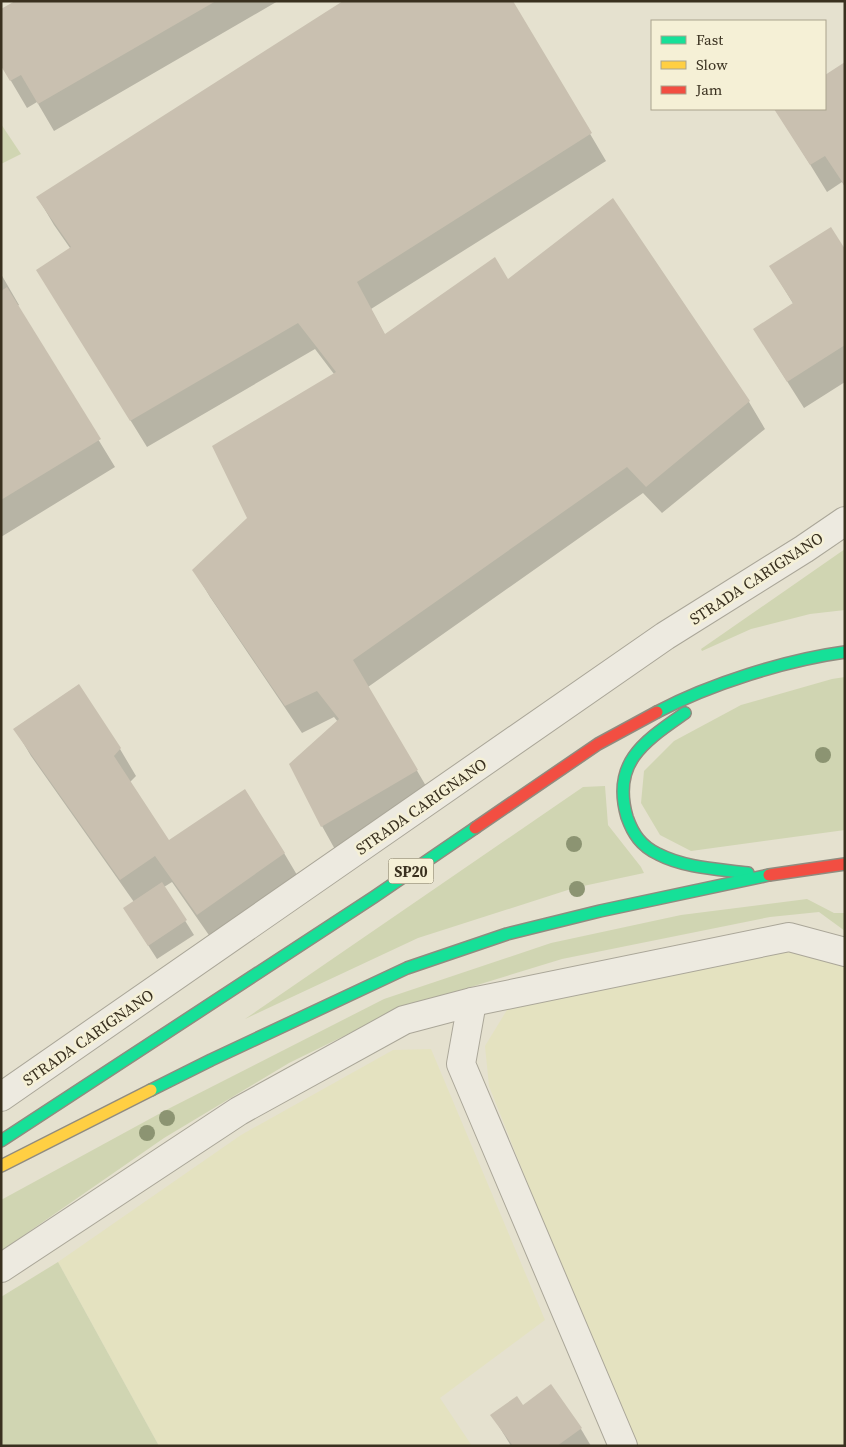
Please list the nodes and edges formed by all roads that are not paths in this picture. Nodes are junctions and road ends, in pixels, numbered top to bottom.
1 (845, 521) edge
2 (845, 531) edge
3 (804, 549) junction
4 (845, 652) edge
5 (735, 679) junction
6 (838, 867) edge
7 (764, 876) junction
8 (845, 952) edge
9 (472, 1002) junction
10 (1, 1098) edge
11 (1, 1140) edge
12 (1, 1166) edge
13 (1, 1268) edge
14 (623, 1446) edge

1 - 3 street, STRADA CARIGNANO
2 - 3 street
3 - 10 street, STRADA CARIGNANO
4 - 5 main road, SP20
5 - 7 main road, SP20
5 - 11 main road, SP20
6 - 7 main road, SP20
7 - 12 main road, SP20
8 - 9 street
9 - 13 street
9 - 14 street

